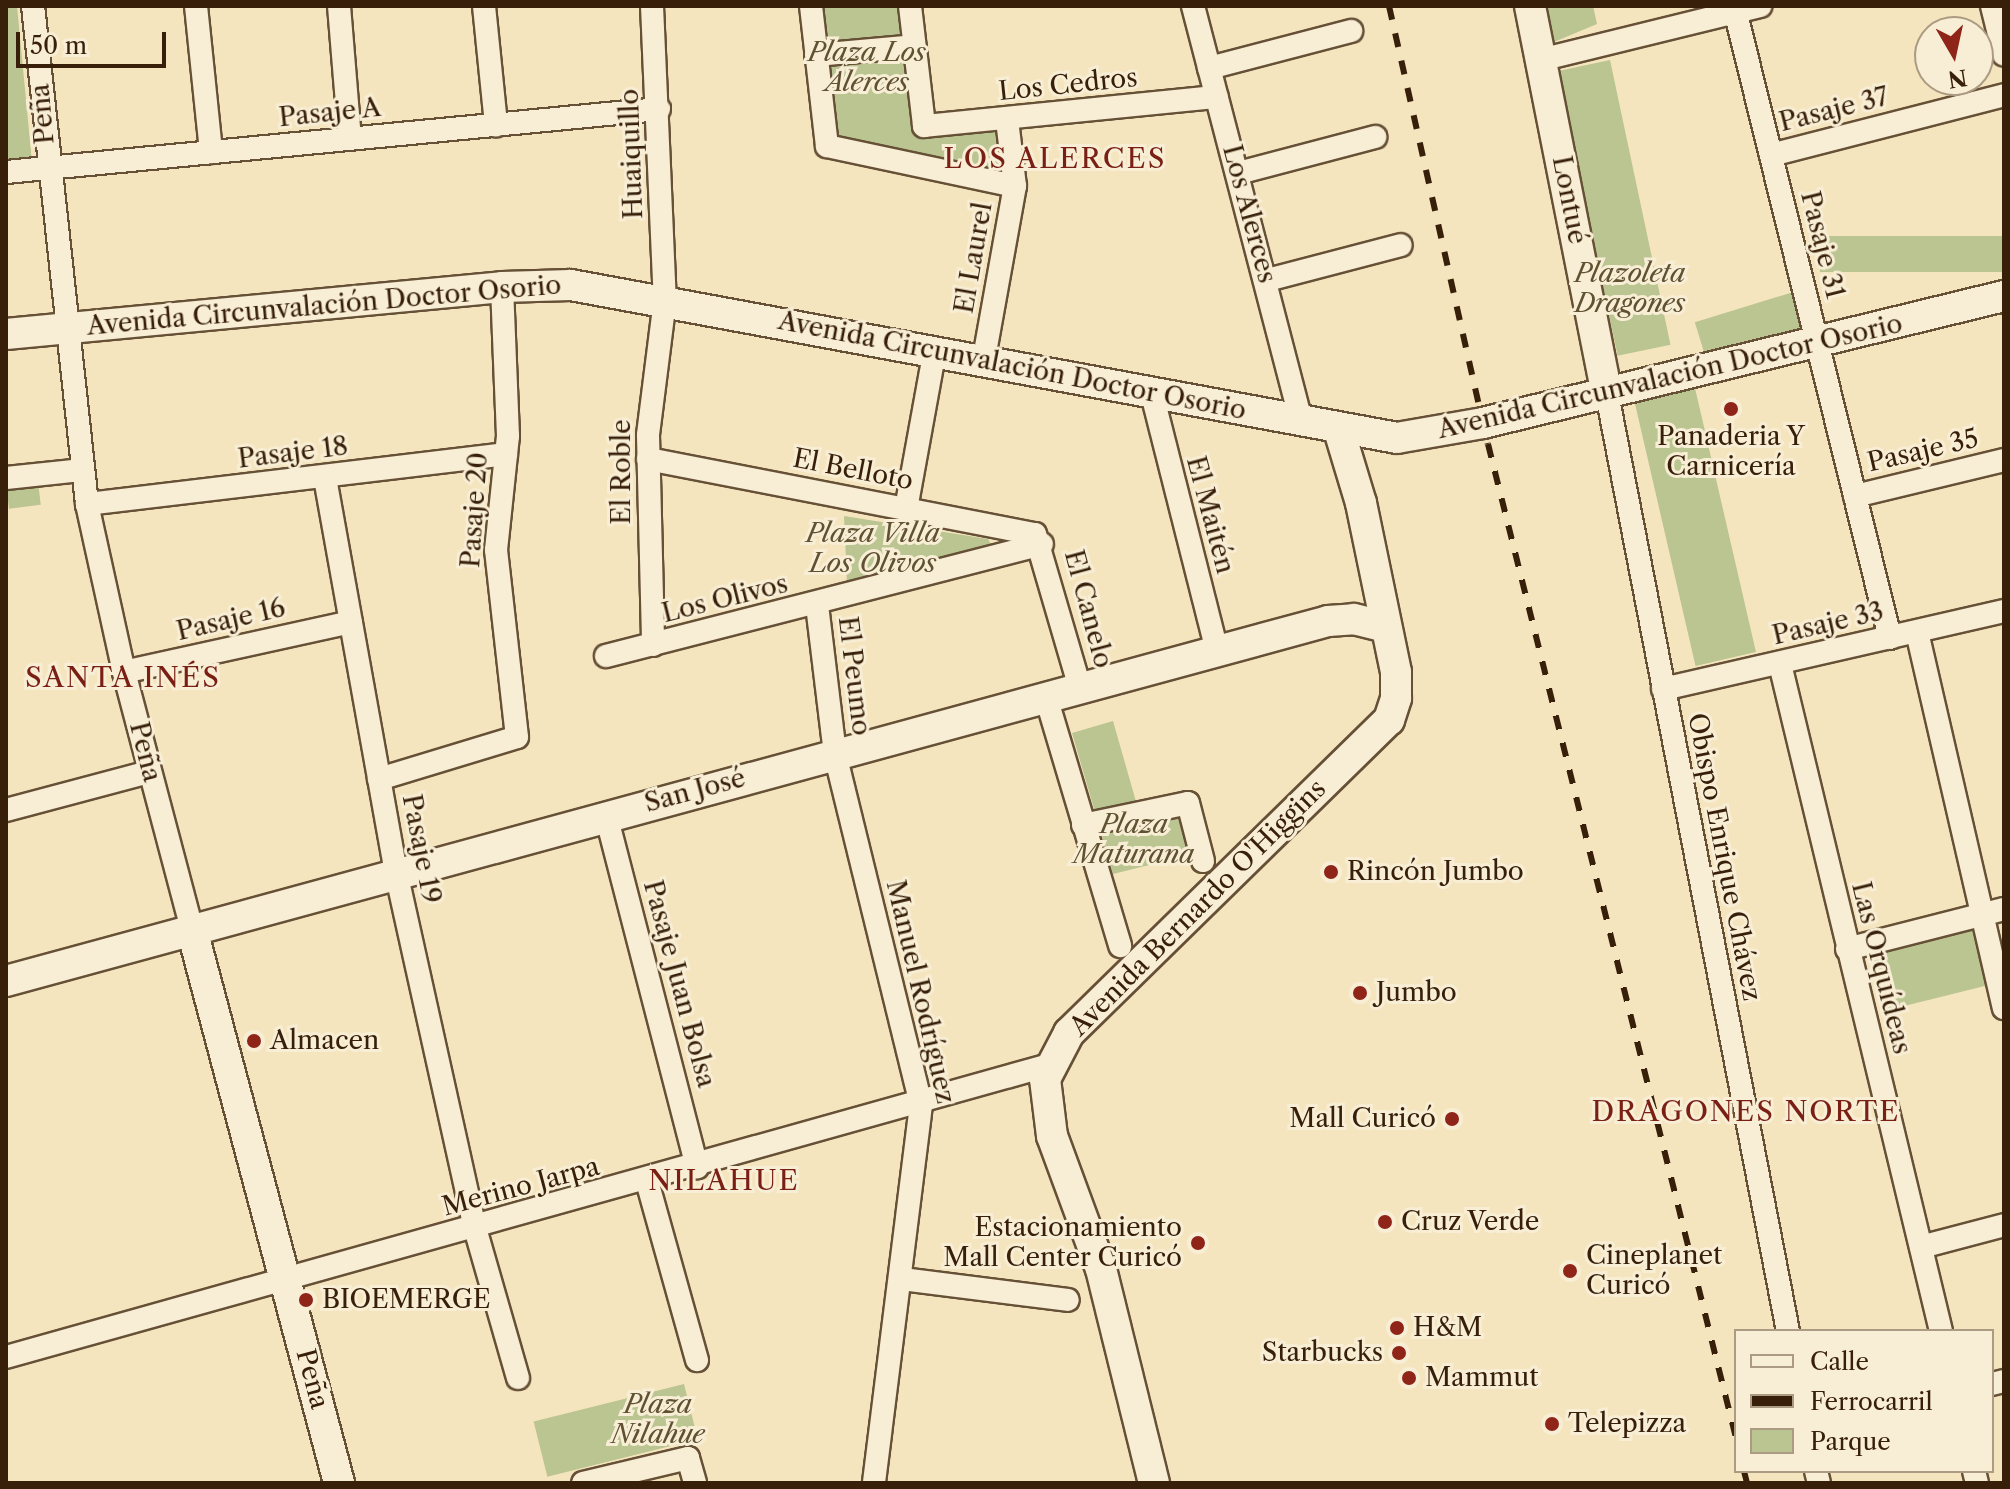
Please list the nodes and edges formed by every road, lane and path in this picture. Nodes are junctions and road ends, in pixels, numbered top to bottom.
1 (33, 6) edge
2 (196, 6) edge
3 (339, 6) edge
4 (484, 6) edge
5 (652, 6) edge
6 (811, 6) edge
7 (910, 6) edge
8 (1193, 6) edge
9 (1530, 6) edge
10 (1760, 6) edge
11 (1992, 6) edge
12 (1734, 9) edge
13 (1351, 31) dead end
14 (914, 46) junction
15 (816, 55) junction
16 (2004, 55) edge
17 (1540, 60) junction
18 (1209, 68) junction
19 (2004, 95) edge
20 (1217, 97) junction
21 (659, 109) junction
22 (1007, 120) junction
23 (496, 125) junction
24 (1375, 137) dead end
25 (350, 139) junction
26 (211, 152) junction
27 (1771, 155) junction
28 (48, 168) junction
29 (6, 172) edge
30 (1238, 173) junction
31 (1015, 186) junction
32 (1401, 245) dead end
33 (1267, 280) junction
34 (502, 287) junction
35 (2004, 296) edge
36 (665, 300) junction
37 (65, 328) junction
38 (6, 334) edge
39 (1817, 343) junction
40 (935, 350) junction
41 (984, 358) junction
42 (1152, 394) junction
43 (1607, 394) junction
44 (1301, 422) junction
45 (1339, 430) junction
46 (1397, 438) junction
47 (506, 454) junction
48 (648, 459) junction
49 (2004, 460) edge
50 (82, 470) junction
51 (6, 478) edge
52 (325, 478) junction
53 (1855, 496) junction
54 (1361, 503) junction
55 (87, 504) junction
56 (906, 509) junction
57 (1042, 544) junction
58 (817, 605) junction
59 (2004, 611) edge
60 (351, 622) junction
61 (1385, 627) junction
62 (1917, 632) junction
63 (1890, 638) junction
64 (653, 645) junction
65 (1217, 651) junction
66 (606, 656) dead end
67 (1780, 664) junction
68 (124, 672) junction
69 (1080, 688) junction
70 (1663, 689) junction
71 (1046, 697) junction
72 (835, 754) junction
73 (149, 772) junction
74 (379, 779) junction
75 (6, 810) edge
76 (606, 815) junction
77 (1083, 825) junction
78 (1203, 861) dead end
79 (396, 872) junction
80 (2004, 909) edge
81 (1980, 915) junction
82 (192, 930) junction
83 (1120, 946) dead end
84 (1847, 949) junction
85 (6, 981) edge
86 (2004, 1008) edge
87 (1049, 1065) junction
88 (921, 1105) junction
89 (697, 1167) junction
90 (647, 1181) junction
91 (2004, 1225) edge
92 (475, 1228) junction
93 (1921, 1247) junction
94 (902, 1279) junction
95 (286, 1280) junction
96 (1068, 1300) dead end
97 (1788, 1329) edge
98 (1941, 1329) edge
99 (6, 1357) edge
100 (697, 1360) dead end
101 (518, 1378) dead end
102 (339, 1483) edge
103 (583, 1483) edge
104 (695, 1483) edge
105 (874, 1483) edge
106 (1154, 1483) edge

1 - 28 street, Peña
2 - 26 street
3 - 25 street
4 - 23 street
5 - 21 street, Huaiquillo
6 - 15 street
7 - 14 street
8 - 18 street, Los Alerces
9 - 17 main road, Lontué
10 - 12 street
11 - 16 street
12 - 17 street
12 - 27 street, Pasaje 31
13 - 18 street
14 - 15 street
14 - 22 street, Los Cedros
15 - 31 street
17 - 43 main road, Lontué
18 - 20 street, Los Alerces
19 - 27 street, Pasaje 37
20 - 22 street, Los Cedros
20 - 30 street, Los Alerces
21 - 23 street, Pasaje A
21 - 36 street, Huaiquillo
22 - 31 street, El Laurel
23 - 25 street, Pasaje A
24 - 30 street
25 - 26 street, Pasaje A
26 - 28 street, Pasaje A
27 - 39 street, Pasaje 31
28 - 29 street, Pasaje A
28 - 37 street, Peña
30 - 33 street, Los Alerces
31 - 41 street, El Laurel
32 - 33 street
33 - 44 street, Los Alerces
34 - 36 main road, Avenida Circunvalación Doctor Osorio
34 - 37 main road, Avenida Circunvalación Doctor Osorio
34 - 47 street, Pasaje 20
35 - 39 main road, Avenida Circunvalación Doctor Osorio
36 - 40 main road, Avenida Circunvalación Doctor Osorio
36 - 48 street, El Roble
37 - 38 main road, Avenida Circunvalación Doctor Osorio
37 - 50 street, Peña
39 - 43 main road, Avenida Circunvalación Doctor Osorio
39 - 53 street, Pasaje 31
40 - 41 main road, Avenida Circunvalación Doctor Osorio
40 - 56 street
41 - 42 main road, Avenida Circunvalación Doctor Osorio
42 - 44 main road, Avenida Circunvalación Doctor Osorio
42 - 65 street, El Maitén
43 - 46 main road, Avenida Circunvalación Doctor Osorio
43 - 70 street, Obispo Enrique Chávez
44 - 45 main road, Avenida Circunvalación Doctor Osorio
45 - 46 main road, Avenida Circunvalación Doctor Osorio
45 - 54 main road
46 - 54 main road
47 - 52 street, Pasaje 18
47 - 74 street, Pasaje 20
48 - 56 street, El Belloto
48 - 64 street, El Roble
49 - 53 street, Pasaje 35
50 - 51 street
50 - 55 street, Peña
52 - 55 street, Pasaje 18
52 - 60 street, Pasaje 19
53 - 63 street, Pasaje 31
54 - 61 main road
55 - 68 street, Peña
56 - 57 street, El Belloto
57 - 58 street, Los Olivos
57 - 69 street, El Canelo
58 - 64 street, Los Olivos
58 - 72 street, El Peumo
59 - 62 street, Pasaje 33
60 - 68 street, Pasaje 16
60 - 74 street, Pasaje 19
61 - 65 main road, San José
61 - 87 main road, Avenida Bernardo O'Higgins
62 - 63 street, Pasaje 33
62 - 81 street
63 - 67 street, Pasaje 33
64 - 66 street, Los Olivos
65 - 69 main road, San José
67 - 70 street, Pasaje 33
67 - 84 street, Las Orquídeas
68 - 73 street, Peña
69 - 71 main road, San José
70 - 97 street, Obispo Enrique Chávez
71 - 72 main road, San José
71 - 77 street
72 - 76 main road, San José
72 - 88 street, Manuel Rodríguez
73 - 75 street
73 - 82 street, Peña
74 - 79 street, Pasaje 19
76 - 79 main road, San José
76 - 89 street, Pasaje Juan Bolsa
77 - 78 street
77 - 83 street
79 - 82 main road, San José
79 - 92 street, Pasaje 19
80 - 81 street
81 - 84 street
81 - 86 street
82 - 85 main road, San José
82 - 95 main road, Peña
84 - 93 street, Las Orquídeas
87 - 88 street, Merino Jarpa
87 - 106 main road, Avenida Bernardo O'Higgins
88 - 89 street, Merino Jarpa
88 - 94 street, Manuel Rodríguez
89 - 90 street, Merino Jarpa
90 - 92 street, Merino Jarpa
90 - 100 street
91 - 93 street
92 - 95 street, Merino Jarpa
92 - 101 street, Pasaje 19
93 - 98 street, Las Orquídeas
94 - 96 street
94 - 105 street, Manuel Rodríguez
95 - 99 street, Merino Jarpa
95 - 102 main road, Peña
103 - 104 street

